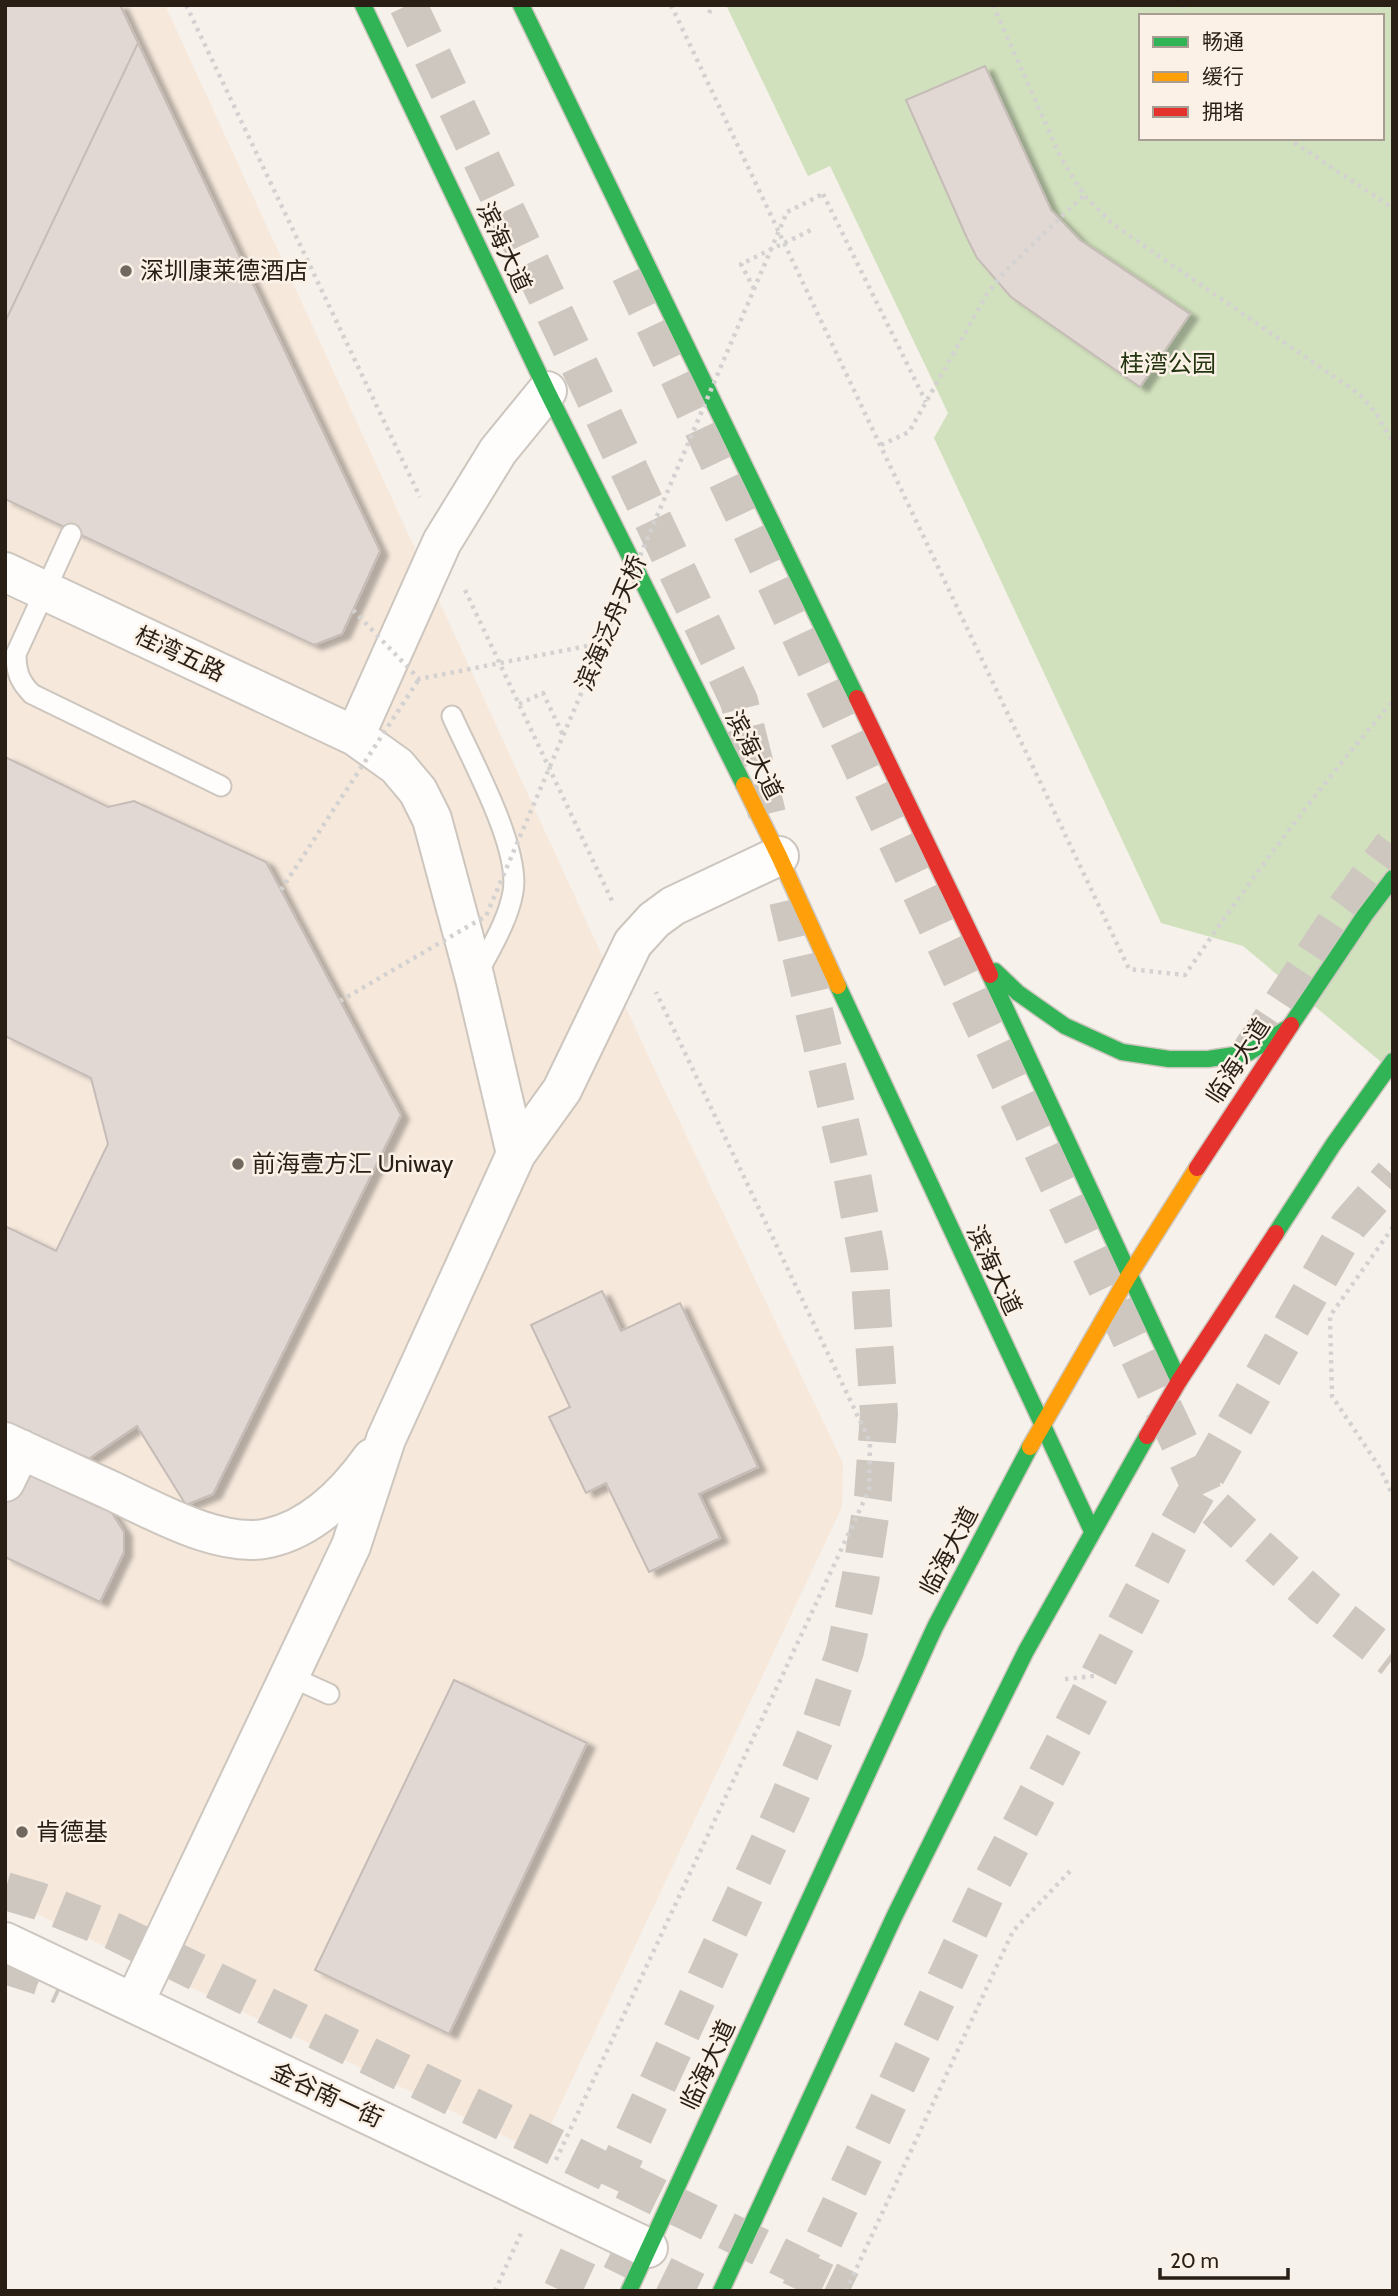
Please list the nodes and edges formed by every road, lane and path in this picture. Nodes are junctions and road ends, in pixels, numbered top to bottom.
1 (186, 5) edge
2 (363, 5) edge
3 (521, 5) edge
4 (671, 5) edge
5 (713, 5) edge
6 (993, 5) edge
7 (709, 13) dead end
8 (1290, 140) edge
9 (1084, 195) junction
10 (1393, 208) edge
11 (813, 229) dead end
12 (784, 243) junction
13 (754, 289) junction
14 (547, 391) junction
15 (926, 402) junction
16 (1393, 442) edge
17 (881, 444) junction
18 (71, 534) dead end
19 (442, 541) junction
20 (5, 572) edge
21 (45, 590) junction
22 (353, 610) dead end
23 (603, 643) junction
24 (419, 679) junction
25 (1393, 701) edge
26 (519, 704) junction
27 (452, 716) dead end
28 (563, 735) junction
29 (355, 736) junction
30 (220, 786) dead end
31 (779, 856) junction
32 (1393, 878) edge
33 (281, 890) dead end
34 (633, 943) junction
35 (983, 958) junction
36 (475, 979) junction
37 (340, 1001) dead end
38 (1286, 1029) junction
39 (1393, 1061) edge
40 (516, 1154) junction
41 (1393, 1227) edge
42 (1128, 1277) junction
43 (1179, 1381) junction
44 (1041, 1427) junction
45 (386, 1439) junction
46 (10, 1458) edge
47 (1393, 1496) edge
48 (1092, 1531) junction
49 (289, 1676) junction
50 (1094, 1676) dead end
51 (1065, 1679) dead end
52 (329, 1694) dead end
53 (1072, 1869) dead end
54 (5, 1941) edge
55 (134, 2003) junction
56 (539, 2196) junction
57 (648, 2248) junction
58 (495, 2291) edge
59 (629, 2291) edge
60 (722, 2291) edge
61 (846, 2291) edge

1 - 19 path
2 - 14 main road, 滨海大道
3 - 35 main road
4 - 12 path
5 - 7 path
6 - 9 path
8 - 10 path
9 - 15 path
9 - 16 path
11 - 12 path
12 - 13 path
12 - 17 path
13 - 15 path, 滨海泛舟天桥, bridge
13 - 23 path, 滨海泛舟天桥, bridge
14 - 19 street
14 - 31 main road, 滨海大道
15 - 17 path
17 - 25 path
18 - 21 lane
19 - 26 path
19 - 29 street
20 - 21 street, 桂湾五路
21 - 29 street, 桂湾五路
21 - 30 lane
22 - 24 path, bridge
23 - 24 path, bridge
23 - 28 path, 滨海泛舟天桥, bridge
24 - 33 path, bridge
26 - 28 path
26 - 34 path
27 - 36 lane
28 - 37 path, 滨海泛舟天桥, bridge
29 - 36 street, 桂湾五路
31 - 34 street
31 - 44 main road, 滨海大道
32 - 38 main road, 临海大道
34 - 40 street
34 - 56 path
35 - 38 main road
35 - 42 main road
36 - 40 street, 桂湾五路
38 - 42 main road, 临海大道
39 - 43 main road
40 - 45 street
41 - 47 path
42 - 43 main road
42 - 44 main road, 临海大道
43 - 48 main road
44 - 48 main road, 滨海大道
44 - 57 main road, 临海大道
45 - 46 street
45 - 49 street
48 - 60 main road
49 - 52 lane
49 - 55 street
50 - 51 path
53 - 61 path
54 - 55 street, 金谷南一街
55 - 56 street, 金谷南一街
56 - 57 street, 金谷南一街
56 - 58 path
57 - 59 main road, 临海大道

